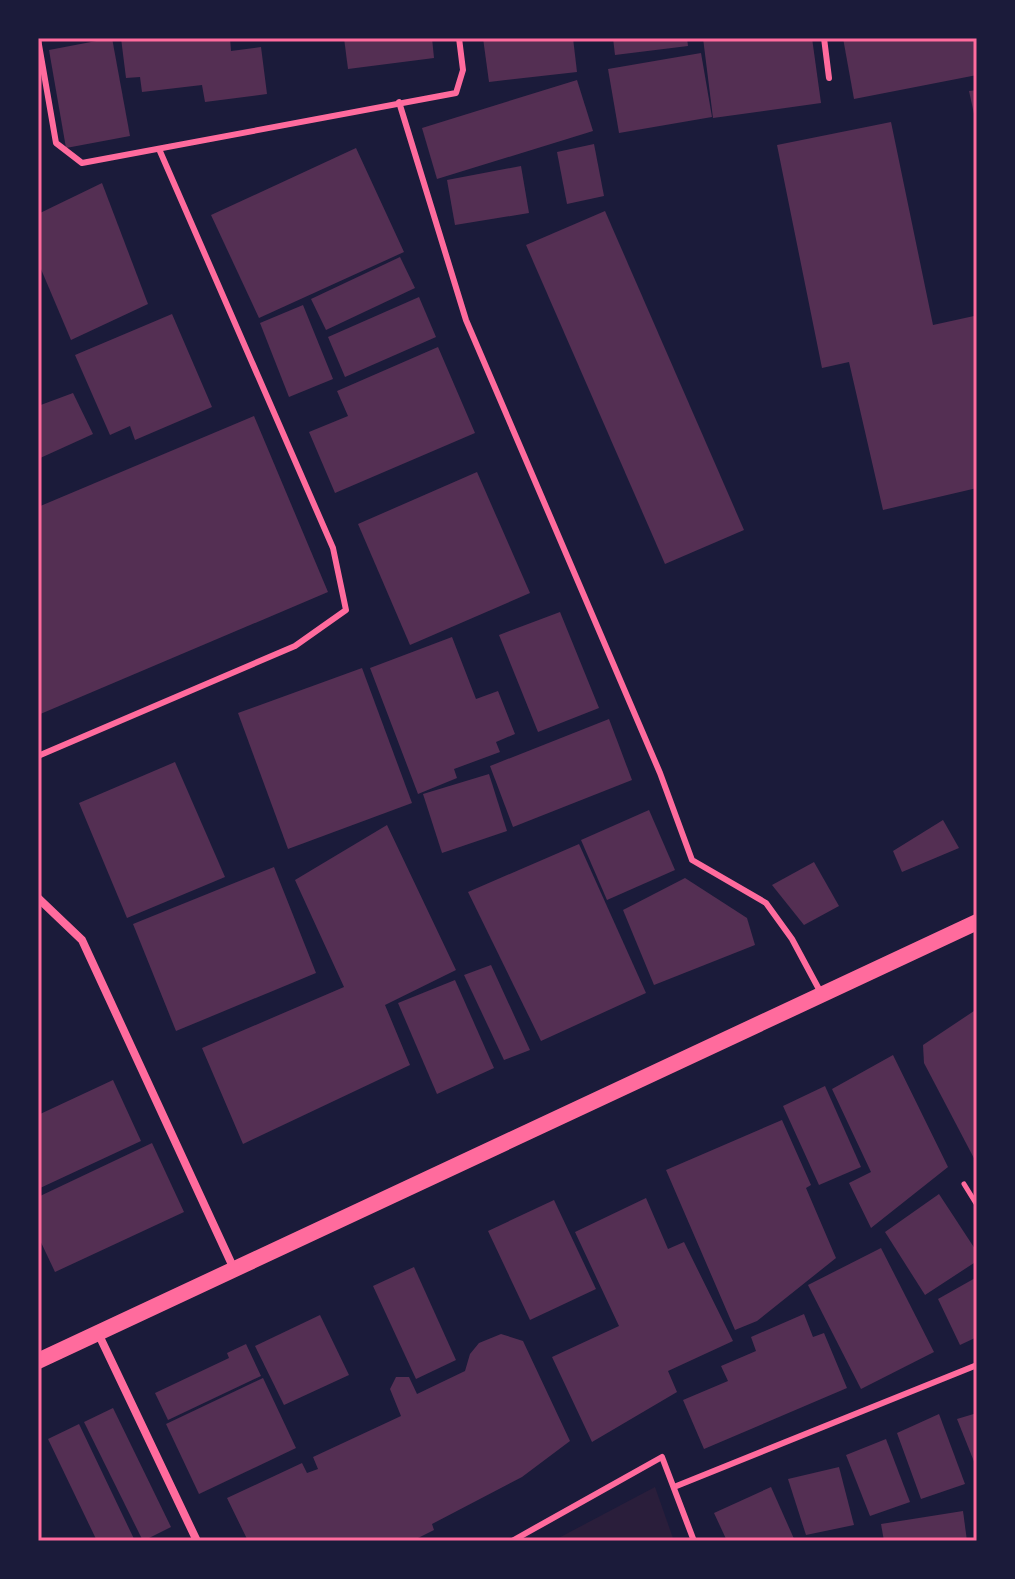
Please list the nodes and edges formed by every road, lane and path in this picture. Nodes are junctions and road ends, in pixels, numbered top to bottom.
1 (459, 38) edge
2 (824, 38) edge
3 (38, 39) edge
4 (829, 78) dead end
5 (399, 102) junction
6 (159, 149) junction
7 (38, 756) edge
8 (38, 898) edge
9 (977, 922) edge
10 (822, 996) junction
11 (964, 1184) dead end
12 (977, 1205) edge
13 (234, 1269) junction
14 (98, 1333) junction
15 (38, 1361) edge
16 (977, 1365) edge
17 (674, 1487) junction
18 (197, 1541) edge
19 (512, 1541) edge
20 (694, 1541) edge

1 - 5 lane
2 - 4 lane
3 - 6 lane
5 - 6 lane
5 - 10 lane
6 - 7 lane
8 - 13 street
9 - 10 main road
10 - 13 main road
11 - 12 path
13 - 14 main road
14 - 15 main road
14 - 18 street
16 - 17 lane
17 - 19 lane
17 - 20 lane

